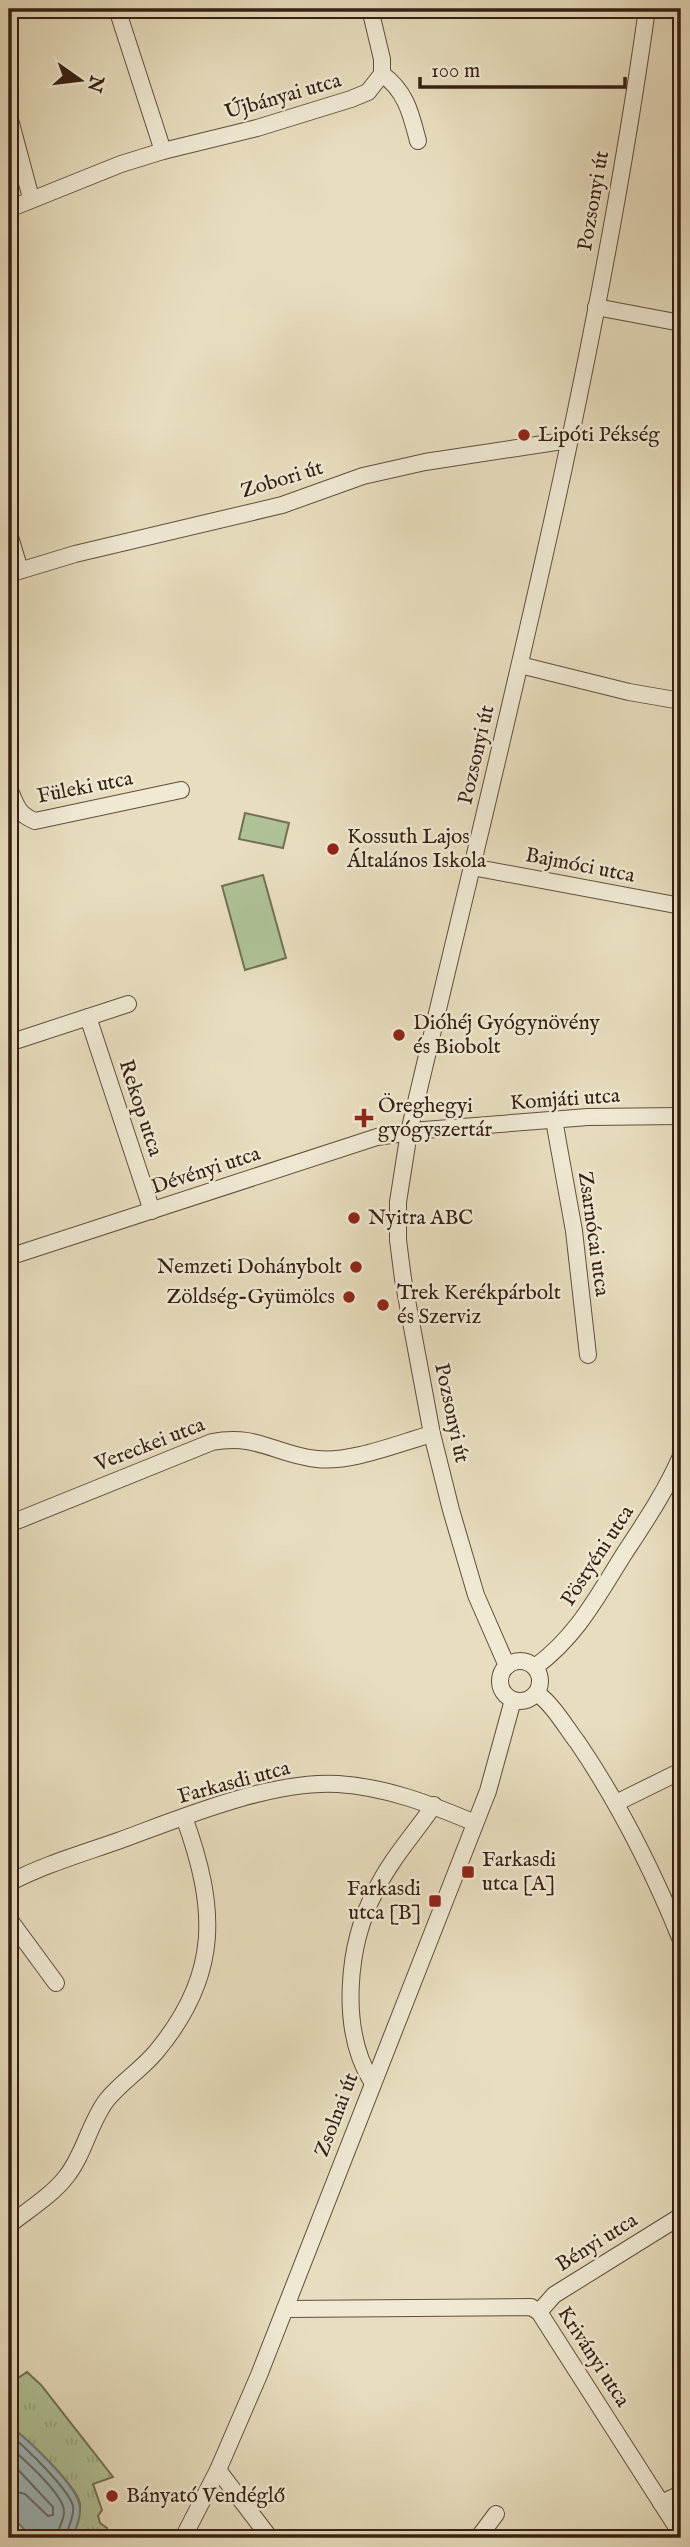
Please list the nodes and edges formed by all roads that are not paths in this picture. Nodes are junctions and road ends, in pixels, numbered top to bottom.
1 (117, 9) edge
2 (370, 9) edge
3 (647, 9) edge
4 (382, 74) junction
5 (9, 116) edge
6 (418, 141) dead end
7 (163, 151) junction
8 (31, 198) junction
9 (9, 209) edge
10 (596, 307) junction
11 (681, 323) edge
12 (569, 440) junction
13 (9, 534) edge
14 (14, 572) edge
15 (520, 666) junction
16 (681, 701) edge
17 (181, 790) dead end
18 (9, 791) edge
19 (472, 867) junction
20 (681, 906) edge
21 (128, 1004) dead end
22 (88, 1017) junction
23 (9, 1043) edge
24 (681, 1116) edge
25 (554, 1120) junction
26 (409, 1132) junction
27 (152, 1211) junction
28 (18, 1254) dead end
29 (588, 1355) dead end
30 (432, 1434) junction
31 (681, 1456) edge
32 (9, 1524) edge
33 (507, 1666) junction
34 (535, 1667) junction
35 (537, 1693) junction
36 (513, 1700) junction
37 (681, 1771) edge
38 (616, 1803) junction
39 (434, 1805) junction
40 (184, 1817) junction
41 (475, 1823) junction
42 (9, 1883) edge
43 (9, 1919) edge
44 (681, 1940) edge
45 (56, 1983) dead end
46 (372, 2082) junction
47 (681, 2216) edge
48 (9, 2225) edge
49 (285, 2309) junction
50 (538, 2312) junction
51 (218, 2470) junction
52 (681, 2494) edge
53 (661, 2503) junction
54 (496, 2514) dead end
55 (681, 2534) edge
56 (183, 2538) edge
57 (270, 2538) edge
58 (478, 2538) edge

1 - 7 street
2 - 4 street
3 - 10 street, Pozsonyi út
4 - 6 street
4 - 7 street, Újbányai utca
5 - 8 street
7 - 8 street, Újbányai utca
8 - 9 street, Újbányai utca
10 - 11 street
10 - 12 street, Pozsonyi út
12 - 14 street, Zobori út
12 - 15 street, Pozsonyi út
13 - 14 street
15 - 16 street
15 - 19 street, Pozsonyi út
17 - 18 street, Füleki utca
19 - 20 street, Bajmóci utca
19 - 26 street, Pozsonyi út
21 - 22 street
22 - 23 street
22 - 27 street, Rekop utca
24 - 25 street, Komjáti utca
25 - 26 street, Komjáti utca
25 - 29 street, Zsarnócai utca
26 - 27 street, Dévényi utca
26 - 30 street, Pozsonyi út
27 - 28 street, Dévényi utca
30 - 32 street, Vereckei utca
30 - 33 street, Pozsonyi út
31 - 34 street, Pöstyéni utca
33 - 34 street
33 - 36 street
34 - 35 street
35 - 36 street
35 - 38 street
36 - 41 street, Zsolnai út
37 - 38 street
38 - 44 street
39 - 40 street, Farkasdi utca
39 - 41 street, Farkasdi utca
39 - 46 street
40 - 42 street, Farkasdi utca
40 - 48 street
41 - 46 street, Zsolnai út
43 - 45 street
46 - 49 street, Zsolnai út
47 - 50 street, Bényi utca
49 - 50 street, Kriványi utca
49 - 51 street, Zsolnai út
50 - 53 street, Kriványi utca
51 - 56 street, Zsolnai út
51 - 57 street
52 - 53 street
53 - 55 street, Kriványi utca
54 - 58 street

